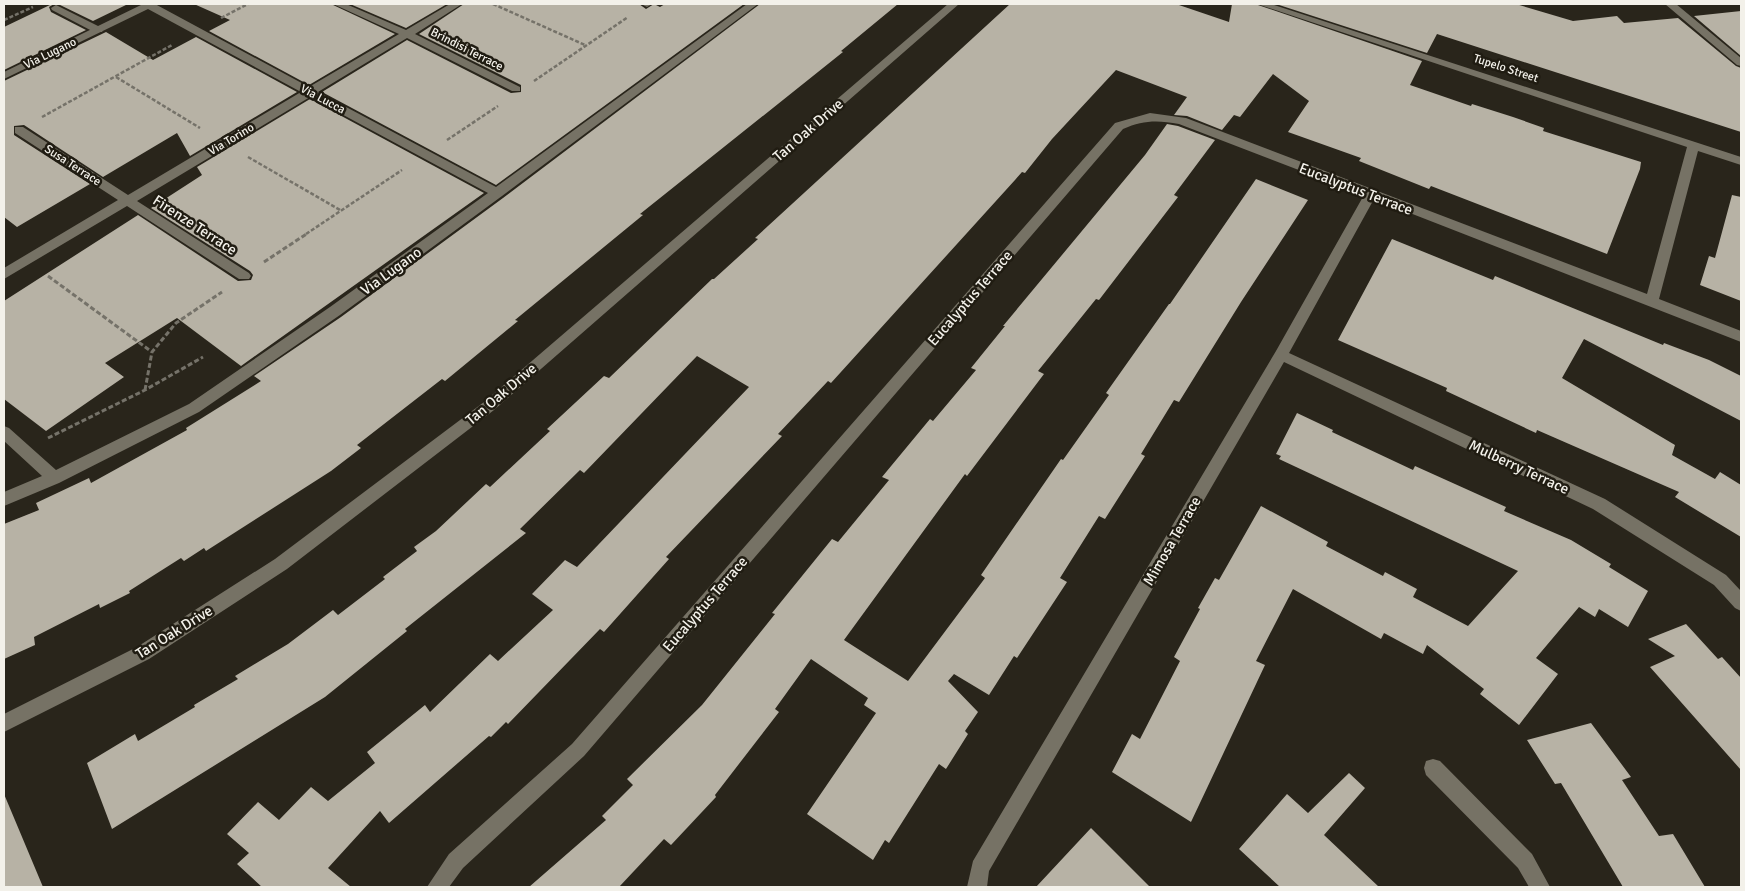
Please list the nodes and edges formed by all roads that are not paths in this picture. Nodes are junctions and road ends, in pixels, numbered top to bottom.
1 (149, 4) edge
2 (338, 4) edge
3 (457, 4) edge
4 (753, 4) edge
5 (954, 4) edge
6 (1262, 4) edge
7 (1670, 4) edge
8 (56, 8) dead end
9 (98, 30) junction
10 (407, 34) junction
11 (1741, 63) edge
12 (4, 76) edge
13 (516, 89) dead end
14 (309, 92) junction
15 (19, 130) road end
16 (1694, 144) junction
17 (1741, 161) edge
18 (498, 193) junction
19 (1370, 195) junction
20 (128, 200) junction
21 (4, 274) edge
22 (244, 276) road end
23 (1652, 300) junction
24 (1741, 337) edge
25 (1281, 355) junction
26 (4, 432) edge
27 (54, 478) junction
28 (4, 499) edge
29 (1741, 603) edge
30 (4, 723) edge
31 (1432, 768) dead end
32 (437, 887) edge
33 (978, 887) edge
34 (1540, 887) edge

1 - 9 street, Via Lugano
1 - 14 street, Via Lucca
2 - 10 street, Brindisi Terrace
3 - 10 street, Via Torino
4 - 18 street, Via Lugano
5 - 30 street, Tan Oak Drive
6 - 16 street, Tupelo Street
7 - 11 street
8 - 9 street
9 - 12 street, Via Lugano
10 - 13 street, Brindisi Terrace
10 - 14 street, Via Torino
14 - 18 street, Via Lucca
14 - 20 street, Via Torino
15 - 20 street, Susa Terrace
16 - 17 street, Tupelo Street
16 - 23 street
18 - 27 street, Via Lugano
19 - 23 street, Eucalyptus Terrace
19 - 25 street, Mimosa Terrace
19 - 32 street, Eucalyptus Terrace
20 - 21 street, Via Torino
20 - 22 street, Firenze Terrace
23 - 24 street, Eucalyptus Terrace
25 - 29 street, Mulberry Terrace
25 - 33 street, Mimosa Terrace
26 - 27 street
27 - 28 street, Via Lugano
31 - 34 street

